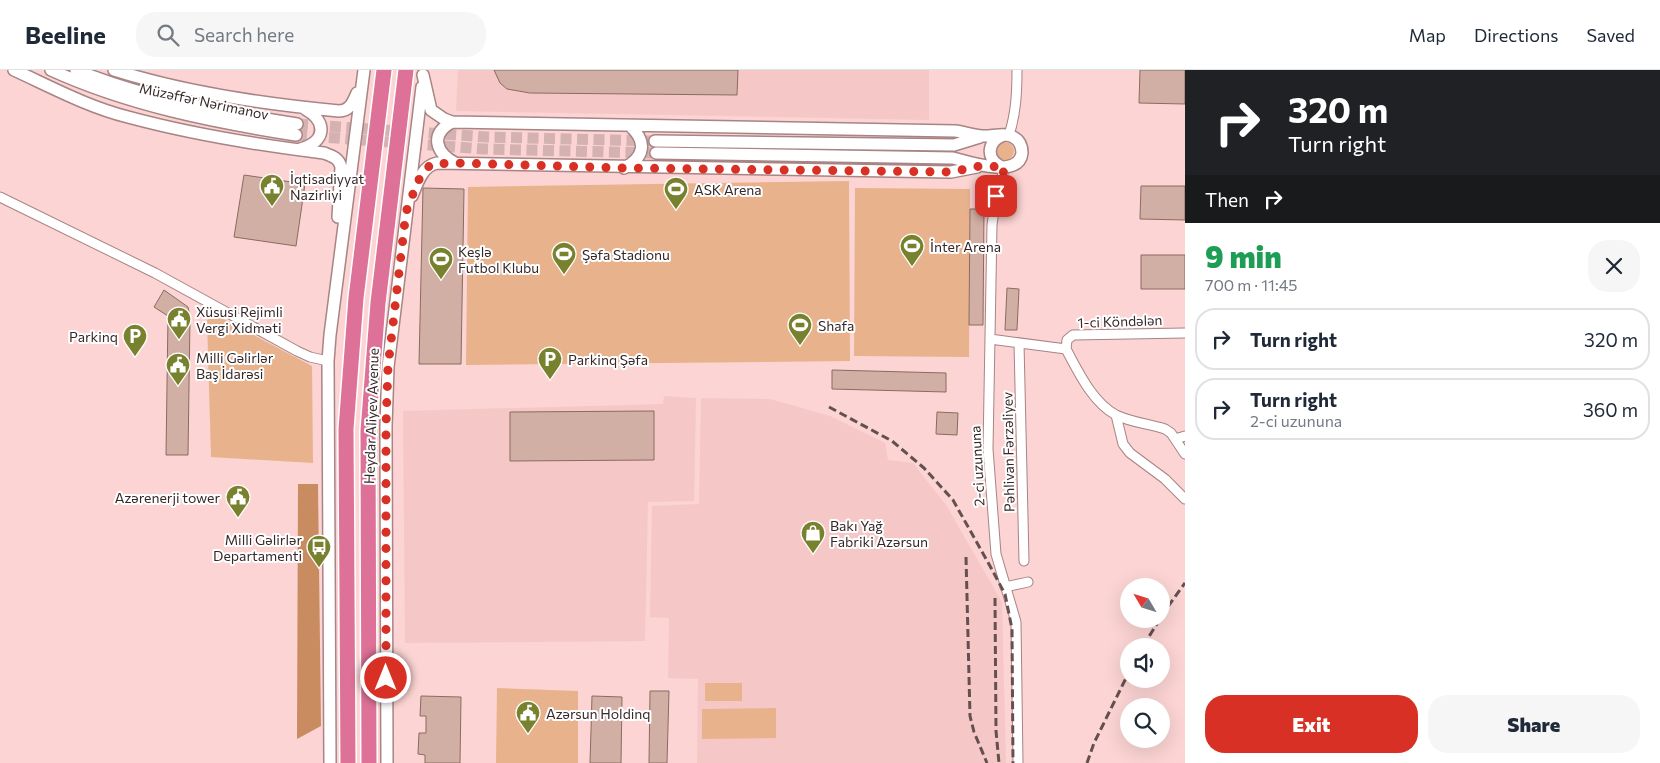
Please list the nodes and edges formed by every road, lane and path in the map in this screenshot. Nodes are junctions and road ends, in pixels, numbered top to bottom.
1 (14, 70) edge
2 (51, 70) edge
3 (76, 70) edge
4 (114, 70) edge
5 (384, 70) edge
6 (406, 70) edge
7 (1017, 70) edge
8 (363, 72) edge
9 (424, 73) edge
10 (304, 108) junction
11 (452, 122) junction
12 (630, 126) junction
13 (1006, 135) junction
14 (981, 136) junction
15 (655, 141) tunnel mouth
16 (296, 150) junction
17 (656, 153) tunnel mouth
18 (456, 163) junction
19 (980, 166) junction
20 (1003, 167) junction
21 (624, 168) junction
22 (0, 197) edge
23 (406, 212) junction
24 (1185, 333) edge
25 (330, 335) junction
26 (990, 339) junction
27 (1019, 343) junction
28 (1066, 349) junction
29 (328, 361) junction
30 (1116, 415) junction
31 (1185, 436) edge
32 (1175, 439) junction
33 (1185, 454) edge
34 (1185, 499) edge
35 (1024, 561) dead end
36 (1028, 582) dead end
37 (1005, 587) junction
38 (330, 763) edge
39 (348, 763) edge
40 (369, 763) edge
41 (387, 763) edge
42 (1018, 763) edge

1 - 16 main road
2 - 3 main road, Müzəffər Nərimanov
4 - 10 main road
5 - 39 highway, Heydar Aliyev Avenue
6 - 40 highway, Heydar Aliyev Avenue
7 - 13 street
8 - 10 main road
8 - 25 main road
9 - 11 main road
9 - 23 main road
10 - 16 main road
11 - 12 main road
11 - 18 main road
12 - 14 main road
12 - 21 main road
13 - 14 main road
13 - 20 main road
13 - 20 main road
14 - 15 main road
16 - 25 main road
17 - 19 main road
18 - 21 main road
18 - 23 main road
19 - 20 main road
19 - 21 main road
20 - 26 street, 2-ci uzununa
22 - 29 street
23 - 41 main road
24 - 28 street, 1-ci Köndələn
25 - 29 main road
26 - 27 street
26 - 37 street, 2-ci uzununa
27 - 28 street
27 - 35 street, Pəhlivan Fərzəliyev
28 - 30 street
29 - 38 main road
30 - 32 street
30 - 34 street
31 - 32 street
32 - 33 street
36 - 37 street
37 - 42 street, 2-ci uzununa

